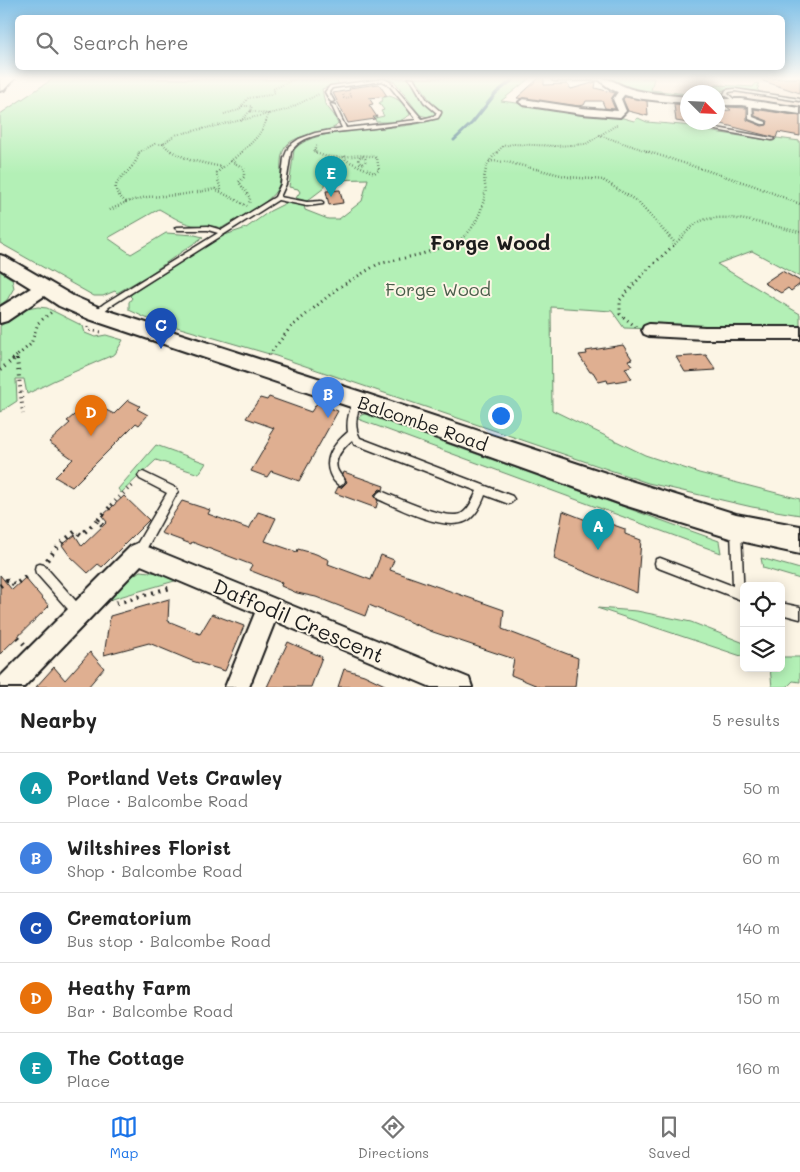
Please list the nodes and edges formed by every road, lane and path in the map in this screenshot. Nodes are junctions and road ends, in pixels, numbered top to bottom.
1 (237, 110) edge
2 (282, 110) edge
3 (335, 110) edge
4 (412, 110) edge
5 (436, 110) edge
6 (573, 110) edge
7 (622, 110) edge
8 (750, 110) edge
9 (250, 111) joint
10 (224, 114) dead end
11 (268, 114) junction
12 (620, 114) junction
13 (420, 120) junction
14 (240, 121) junction
15 (764, 123) dead end
16 (345, 130) junction
17 (722, 130) edge
18 (328, 133) junction
19 (598, 135) junction
20 (772, 139) dead end
21 (163, 144) junction
22 (369, 154) junction
23 (344, 156) junction
24 (365, 158) junction
25 (231, 161) junction
26 (489, 161) junction
27 (365, 162) junction
28 (360, 163) junction
29 (357, 166) junction
30 (370, 166) dead end
31 (223, 167) junction
32 (221, 191) junction
33 (277, 198) junction
34 (126, 202) junction
35 (321, 203) dead end
36 (800, 204) edge
37 (246, 206) junction
38 (110, 210) dead end
39 (257, 212) junction
40 (178, 228) dead end
41 (223, 232) junction
42 (800, 232) edge
43 (675, 243) junction
44 (0, 261) edge
45 (44, 288) junction
46 (66, 300) junction
47 (96, 314) junction
48 (0, 316) edge
49 (648, 330) joint
50 (800, 333) edge
51 (17, 356) junction
52 (266, 359) dead end
53 (0, 370) edge
54 (358, 400) junction
55 (23, 414) dead end
56 (352, 434) junction
57 (143, 476) joint
58 (340, 481) dead end
59 (483, 489) junction
60 (381, 496) dead end
61 (509, 499) dead end
62 (98, 520) junction
63 (103, 526) dead end
64 (736, 527) junction
65 (773, 536) junction
66 (800, 540) edge
67 (800, 545) edge
68 (138, 553) junction
69 (660, 563) dead end
70 (40, 568) junction
71 (200, 579) junction
72 (740, 582) edge
73 (0, 586) edge
74 (740, 596) edge
75 (269, 607) junction
76 (785, 609) edge
77 (80, 613) junction
78 (800, 613) edge
79 (7, 687) edge
80 (237, 687) edge
81 (460, 687) edge

1 - 10 path
2 - 11 path
3 - 16 lane
4 - 13 lane
5 - 13 lane
6 - 12 street
7 - 12 street
8 - 15 lane
9 - 11 path
9 - 14 path
11 - 14 path
11 - 25 path
12 - 19 path
13 - 16 lane
14 - 21 path
16 - 18 lane
17 - 20 lane
18 - 23 path
18 - 33 lane
19 - 26 path
19 - 36 path
21 - 31 path
21 - 34 path
22 - 23 path
22 - 24 path
22 - 29 path
23 - 29 path
24 - 27 path
24 - 28 path
25 - 31 path
25 - 37 path
26 - 43 path
26 - 52 path
27 - 28 path
27 - 30 path
28 - 29 path
31 - 32 path
32 - 34 path
32 - 37 path
33 - 35 lane
33 - 39 lane
34 - 38 path
37 - 39 path
39 - 41 lane
40 - 41 lane
41 - 47 lane
42 - 43 path
43 - 49 path
44 - 45 main road, Balcombe Road
45 - 46 main road, Balcombe Road
45 - 48 main road
46 - 47 main road, Balcombe Road
46 - 51 path
47 - 54 main road, Balcombe Road
49 - 50 street
51 - 53 path
51 - 55 path
54 - 56 lane
54 - 64 main road, Balcombe Road
56 - 58 lane
56 - 59 lane
57 - 62 path
57 - 68 lane
59 - 60 lane
59 - 61 lane
62 - 63 path
62 - 70 path
64 - 65 main road, Balcombe Road
64 - 72 lane
65 - 66 main road, Balcombe Road
65 - 67 main road
68 - 71 street, Daffodil Crescent
68 - 77 street
69 - 74 lane
70 - 73 path
70 - 77 lane
71 - 75 street, Daffodil Crescent
71 - 77 path
75 - 80 street
75 - 81 street, Daffodil Crescent
76 - 78 lane
77 - 79 street

